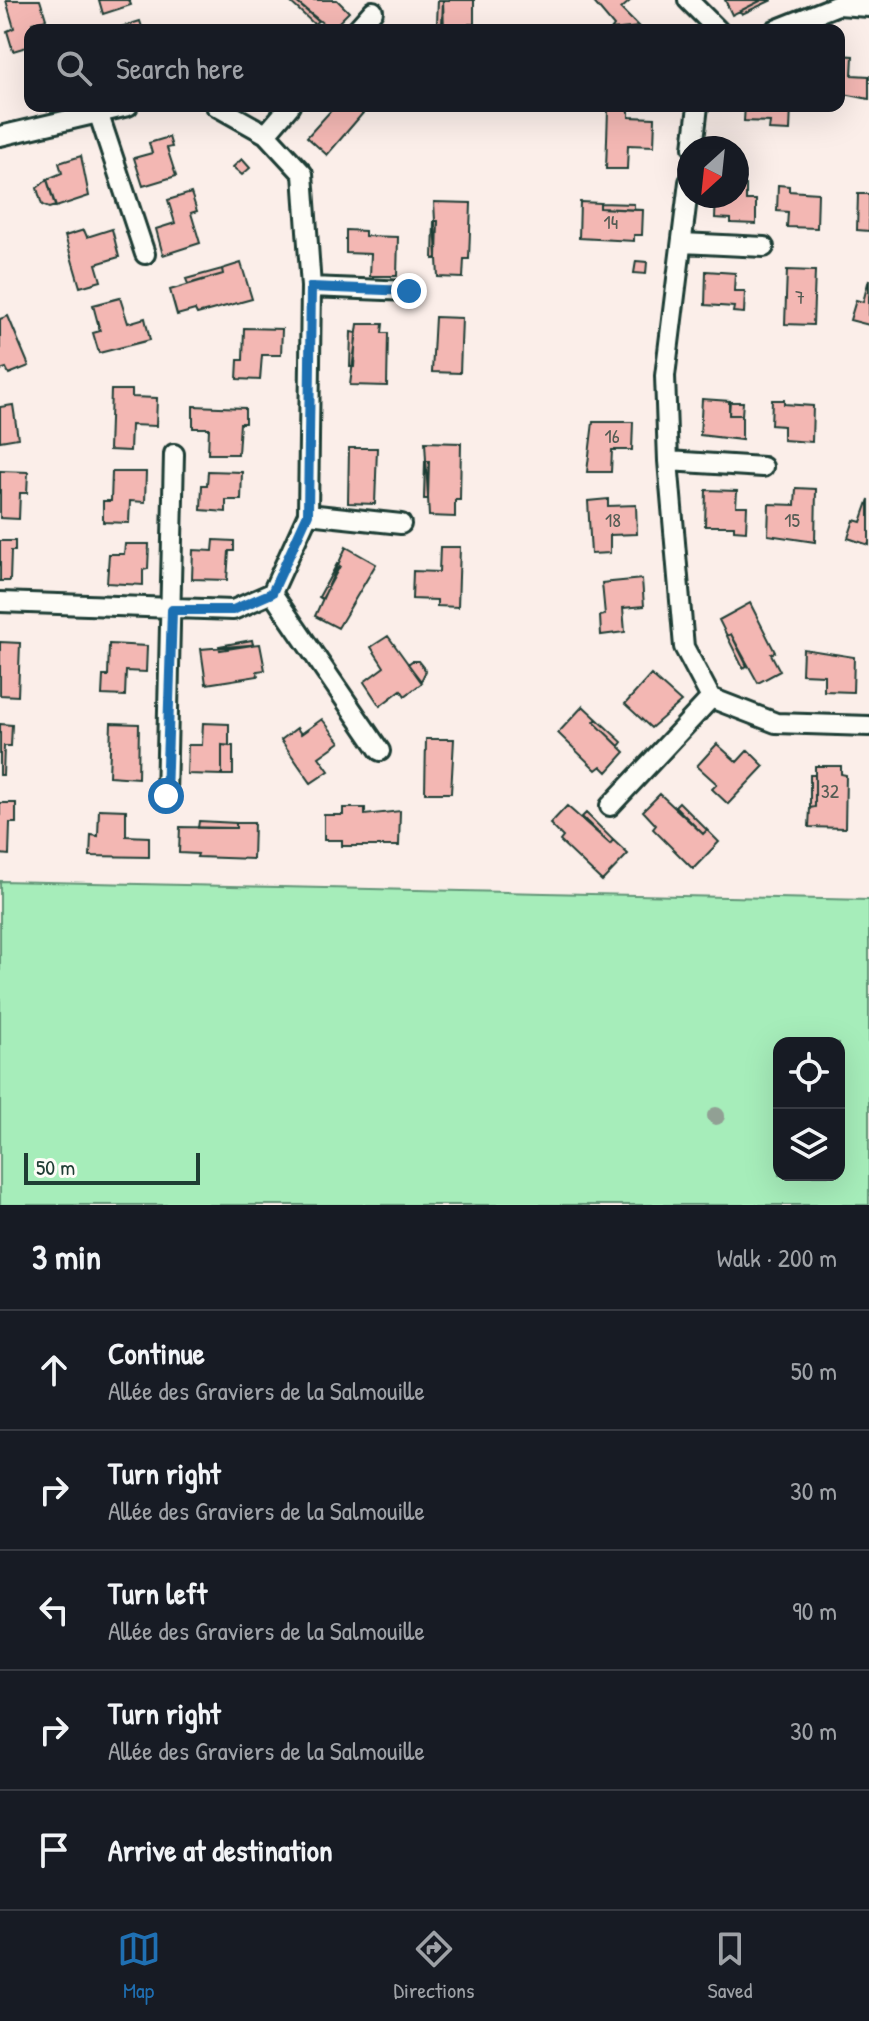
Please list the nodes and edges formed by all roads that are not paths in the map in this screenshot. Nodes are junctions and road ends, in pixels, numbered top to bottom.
1 (688, 0) edge
2 (838, 2) edge
3 (869, 7) edge
4 (373, 11) dead end
5 (361, 24) edge
6 (712, 24) edge
7 (788, 24) edge
8 (90, 112) edge
9 (98, 112) edge
10 (227, 112) edge
11 (285, 112) edge
12 (697, 112) edge
13 (266, 134) junction
14 (0, 136) edge
15 (694, 136) edge
16 (686, 208) edge
17 (682, 243) junction
18 (764, 247) dead end
19 (145, 254) dead end
20 (311, 287) junction
21 (409, 291) dead end
22 (174, 454) dead end
23 (668, 461) junction
24 (763, 467) dead end
25 (308, 514) junction
26 (401, 524) dead end
27 (272, 593) junction
28 (0, 602) edge
29 (172, 610) junction
30 (711, 698) junction
31 (869, 726) edge
32 (380, 751) dead end
33 (166, 796) dead end
34 (610, 806) dead end

1 - 6 street
2 - 3 street
2 - 7 street
4 - 5 street
8 - 14 street
9 - 19 street
10 - 13 street
11 - 13 street
12 - 15 street
13 - 20 street
16 - 17 street
17 - 18 street
17 - 23 street
20 - 21 street
20 - 25 street
22 - 29 street
23 - 24 street
23 - 30 street
25 - 26 street
25 - 27 street
27 - 29 street
27 - 32 street
28 - 29 street
29 - 33 street
30 - 31 street
30 - 34 street

